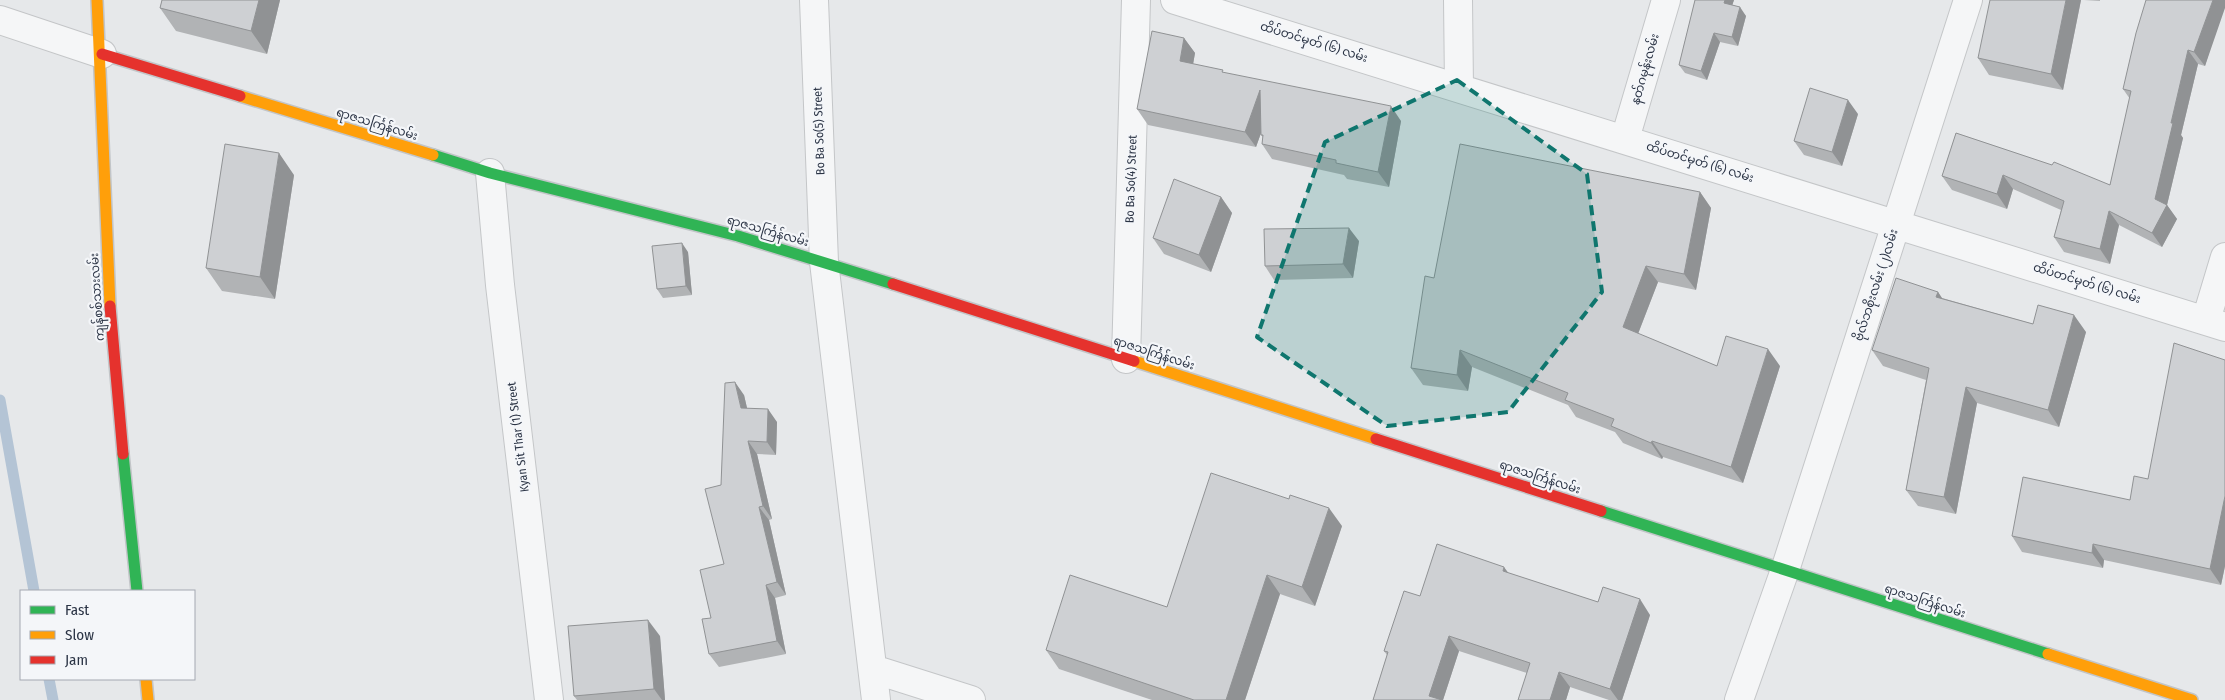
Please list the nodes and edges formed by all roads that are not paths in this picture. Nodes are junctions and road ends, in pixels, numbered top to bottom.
1 (97, 0) edge
2 (814, 0) edge
3 (1136, 0) edge
4 (1175, 0) edge
5 (1458, 0) edge
6 (1666, 0) edge
7 (1968, 0) edge
8 (0, 20) edge
9 (102, 54) junction
10 (1459, 87) junction
11 (1625, 139) junction
12 (490, 173) junction
13 (1895, 224) junction
14 (2225, 257) edge
15 (824, 262) junction
16 (2215, 324) edge
17 (1126, 359) junction
18 (1785, 570) junction
19 (136, 590) edge
20 (873, 669) junction
21 (146, 680) edge
22 (148, 700) edge
23 (549, 700) edge
24 (876, 700) edge
25 (971, 700) edge
26 (1739, 700) edge
27 (2192, 700) edge

1 - 9 main road, ကျန်စစ်သားလမ်း
2 - 15 street, Bo Ba So(5) Street
3 - 17 street, Bo Ba So(4) Street
4 - 10 street, ထိပ်တင်မှတ် (၆) လမ်း
5 - 10 street
6 - 11 street, နတ်ဂမုန်းလမ်း
7 - 13 street, ဗိုလ်ဘစိုးလမ်း (၂)လမ်း
8 - 9 street
9 - 12 main road, ရာဇသင်္ကြန်လမ်း
9 - 19 main road, ကျန်စစ်သားလမ်း
10 - 11 street, ထိပ်တင်မှတ် (၆) လမ်း
11 - 13 street, ထိပ်တင်မှတ် (၆) လမ်း
12 - 15 main road, ရာဇသင်္ကြန်လမ်း
12 - 23 street, Kyan Sit Thar (1) Street
13 - 16 street, ထိပ်တင်မှတ် (၆) လမ်း
13 - 18 street, ဗိုလ်ဘစိုးလမ်း (၂)လမ်း
14 - 16 street
15 - 17 main road, ရာဇသင်္ကြန်လမ်း
15 - 20 street, Bo Ba So(5) Street
17 - 18 main road, ရာဇသင်္ကြန်လမ်း
18 - 26 street, ဗိုလ်ဘစိုးလမ်း (၂)လမ်း
18 - 27 main road, ရာဇသင်္ကြန်လမ်း
20 - 24 street, Bo Ba So(5) Street
20 - 25 street
21 - 22 main road

